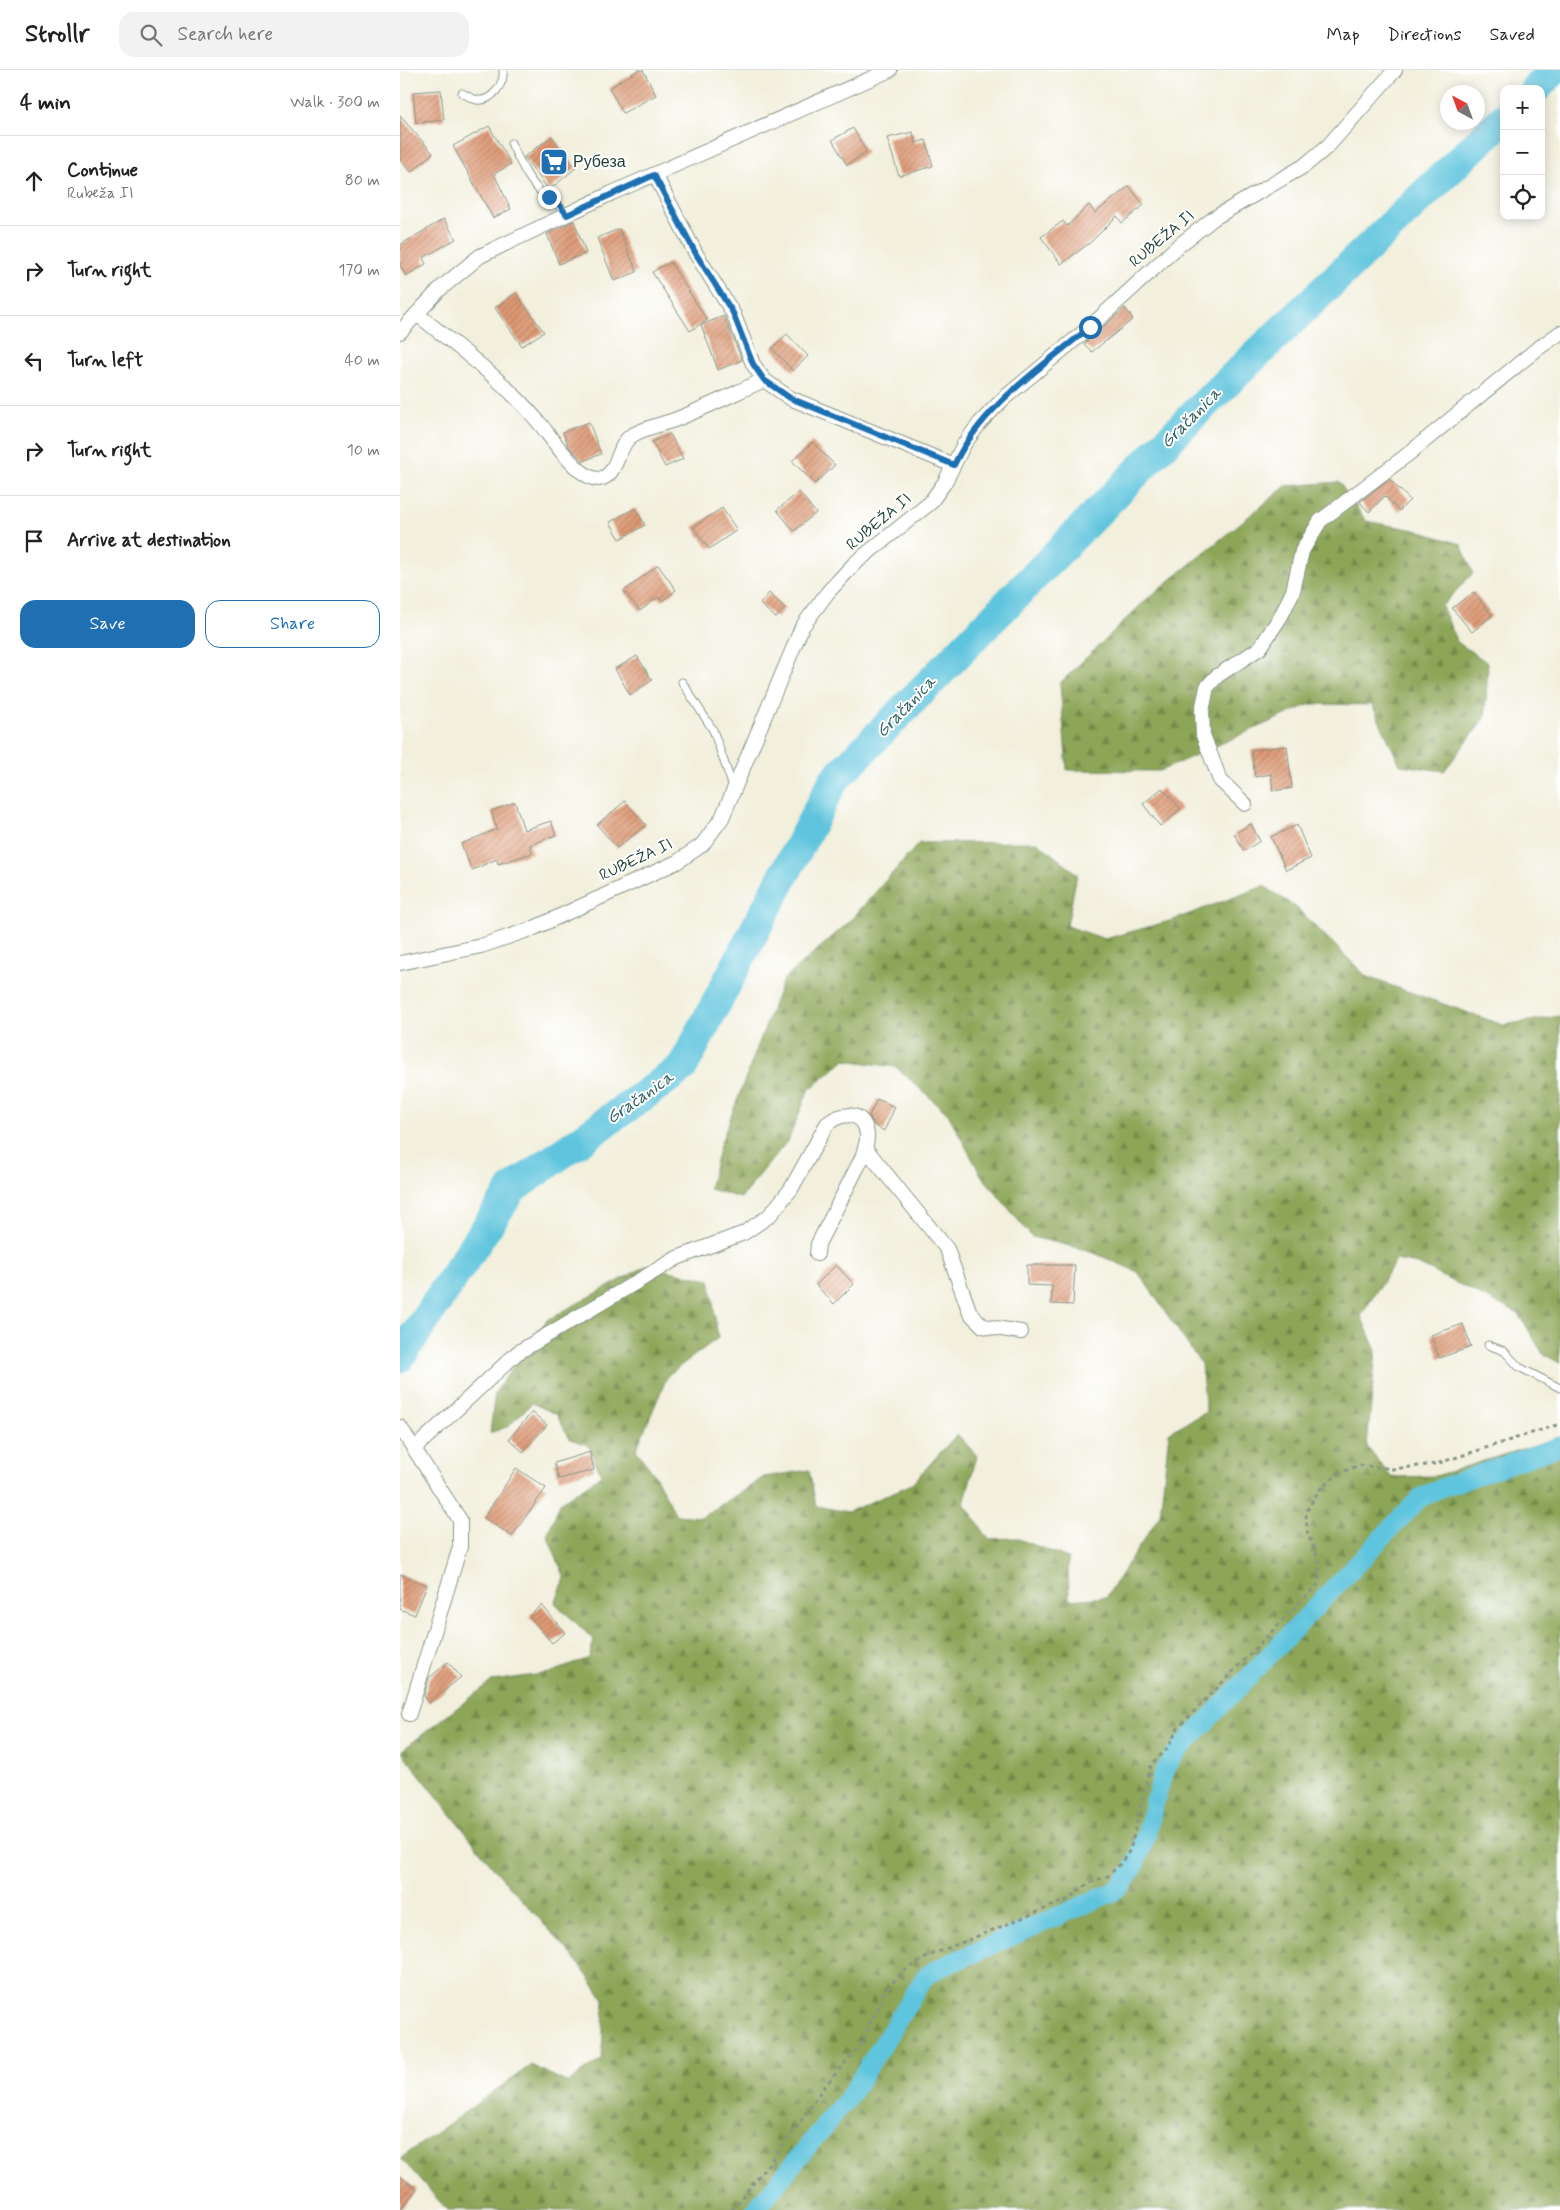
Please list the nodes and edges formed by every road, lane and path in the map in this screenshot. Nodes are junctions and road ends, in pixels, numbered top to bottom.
1 (504, 70) edge
2 (890, 70) edge
3 (1395, 70) edge
4 (462, 93) dead end
5 (511, 143) dead end
6 (654, 175) junction
7 (567, 215) junction
8 (417, 314) junction
9 (400, 332) edge
10 (1560, 333) edge
11 (764, 380) junction
12 (954, 465) junction
13 (682, 682) dead end
14 (734, 790) junction
15 (1244, 804) dead end
16 (400, 963) edge
17 (865, 1148) junction
18 (817, 1254) dead end
19 (1022, 1332) dead end
20 (1488, 1345) dead end
21 (1560, 1388) edge
22 (1560, 1424) edge
23 (401, 1428) edge
24 (415, 1448) junction
25 (409, 1714) dead end
26 (732, 2210) edge

1 - 4 lane
2 - 6 street
3 - 12 street, RUBEŽA II
5 - 7 lane
6 - 7 street
6 - 11 street
7 - 8 street
8 - 9 street
8 - 11 street
10 - 15 street
11 - 12 street
12 - 14 street, RUBEŽA II
13 - 14 lane
14 - 16 street, RUBEŽA II
17 - 18 street
17 - 19 street
17 - 24 street
20 - 21 lane
22 - 26 path
23 - 24 street
24 - 25 street

